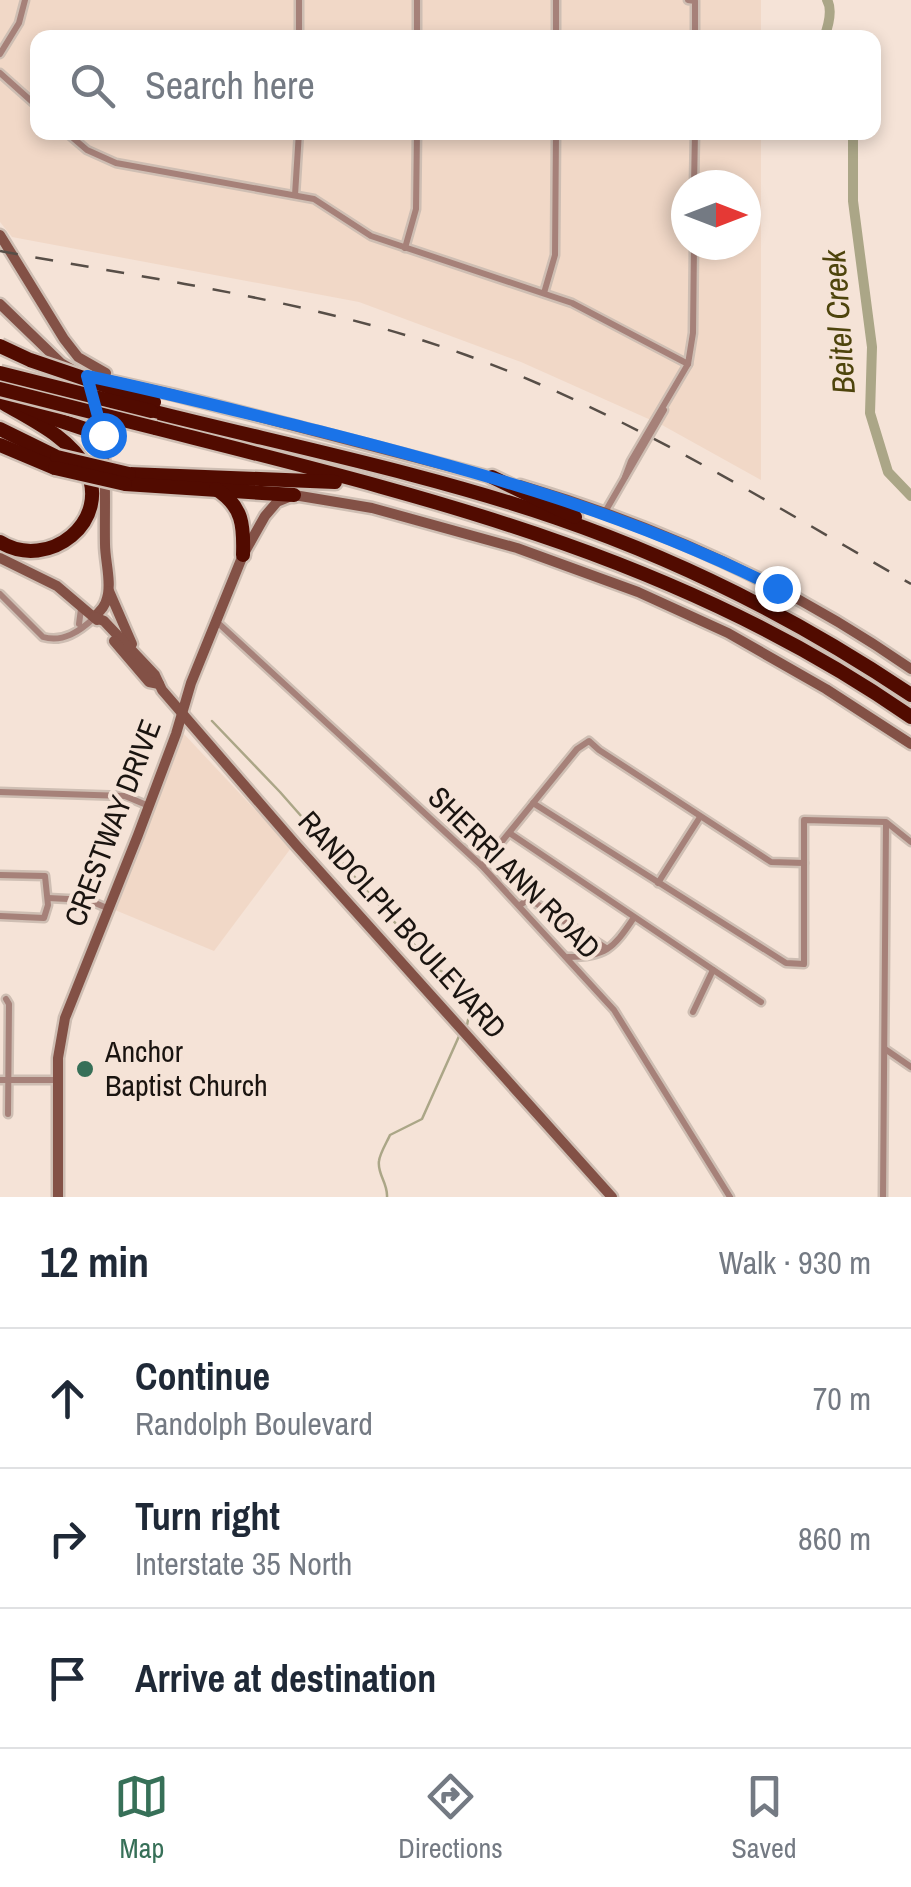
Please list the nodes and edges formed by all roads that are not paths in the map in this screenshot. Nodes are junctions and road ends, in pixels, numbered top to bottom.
1 (25, 0) edge
2 (300, 0) edge
3 (417, 0) edge
4 (556, 0) edge
5 (691, 0) edge
6 (299, 30) edge
7 (417, 30) edge
8 (556, 30) edge
9 (694, 30) edge
10 (0, 54) edge
11 (0, 73) edge
12 (30, 100) edge
13 (75, 140) edge
14 (298, 140) edge
15 (417, 140) edge
16 (556, 140) edge
17 (694, 140) edge
18 (694, 170) edge
19 (295, 195) junction
20 (0, 235) edge
21 (406, 248) junction
22 (694, 260) edge
23 (544, 293) junction
24 (0, 304) edge
25 (0, 346) edge
26 (48, 350) junction
27 (688, 364) junction
28 (0, 373) edge
29 (106, 373) junction
30 (87, 376) junction
31 (0, 394) edge
32 (174, 394) junction
33 (153, 406) junction
34 (98, 408) junction
35 (70, 424) junction
36 (0, 428) edge
37 (103, 435) junction
38 (0, 437) edge
39 (0, 445) edge
40 (32, 457) junction
41 (56, 462) junction
42 (492, 477) junction
43 (127, 479) junction
44 (366, 483) junction
45 (216, 489) junction
46 (294, 495) junction
47 (605, 512) junction
48 (596, 532) junction
49 (0, 542) edge
50 (242, 555) junction
51 (0, 558) edge
52 (106, 576) junction
53 (109, 590) junction
54 (0, 594) edge
55 (85, 620) junction
56 (217, 622) junction
57 (148, 668) junction
58 (911, 670) edge
59 (191, 683) junction
60 (160, 687) junction
61 (911, 695) edge
62 (183, 712) junction
63 (911, 717) edge
64 (911, 744) edge
65 (0, 792) edge
66 (533, 804) junction
67 (148, 806) junction
68 (700, 817) junction
69 (886, 822) junction
70 (510, 834) junction
71 (911, 842) edge
72 (804, 863) junction
73 (482, 866) junction
74 (0, 876) edge
75 (658, 882) junction
76 (48, 898) junction
77 (520, 905) junction
78 (108, 908) junction
79 (0, 916) edge
80 (634, 918) junction
81 (606, 948) junction
82 (568, 957) junction
83 (713, 970) junction
84 (6, 999) dead end
85 (760, 1002) dead end
86 (693, 1012) dead end
87 (884, 1048) junction
88 (911, 1067) edge
89 (4, 1080) edge
90 (59, 1080) junction
91 (8, 1114) dead end
92 (58, 1197) edge
93 (612, 1197) edge
94 (730, 1197) edge
95 (883, 1197) edge

1 - 10 street
2 - 6 street
3 - 7 street
4 - 8 street
5 - 9 street
11 - 12 street
13 - 19 street
14 - 19 street
15 - 21 street
16 - 23 street
17 - 18 street
19 - 21 street
20 - 29 main road
21 - 23 street
22 - 27 street
23 - 27 street
24 - 26 main road
25 - 33 highway, bridge
26 - 29 main road
26 - 30 main road
27 - 47 street
28 - 33 highway, bridge
29 - 32 main road
30 - 32 main road
30 - 34 main road
31 - 35 highway
31 - 44 highway, bridge
31 - 49 highway
32 - 42 main road
33 - 48 highway
34 - 35 highway
34 - 37 main road
35 - 37 highway
36 - 41 highway
37 - 52 main road
38 - 40 highway
39 - 40 highway
40 - 41 highway
41 - 43 highway, bridge
42 - 47 main road
42 - 48 highway
43 - 44 highway
43 - 45 highway
44 - 63 highway
45 - 46 highway
45 - 50 highway
46 - 50 main road, CRESTWAY DRIVE
46 - 64 main road
47 - 58 main road
48 - 61 highway
50 - 56 main road, CRESTWAY DRIVE
51 - 55 main road
52 - 53 main road
52 - 55 main road
53 - 55 main road
53 - 57 main road
54 - 55 street
55 - 57 main road, RANDOLPH BOULEVARD
55 - 60 main road, RANDOLPH BOULEVARD
56 - 59 main road, CRESTWAY DRIVE
56 - 73 street, SHERRI ANN ROAD
57 - 60 main road, RANDOLPH BOULEVARD
59 - 60 main road
59 - 62 main road, CRESTWAY DRIVE
60 - 62 main road, RANDOLPH BOULEVARD
62 - 67 main road, CRESTWAY DRIVE
62 - 93 main road, RANDOLPH BOULEVARD
65 - 67 street
66 - 68 street
66 - 70 street
66 - 75 street
67 - 78 main road, CRESTWAY DRIVE
68 - 72 street
68 - 75 street
69 - 71 street
69 - 72 street
69 - 87 street
70 - 73 street
70 - 80 street
72 - 75 street
73 - 77 street, SHERRI ANN ROAD
74 - 76 street
76 - 78 street
76 - 79 street
77 - 81 street
77 - 82 street, SHERRI ANN ROAD
78 - 90 main road, CRESTWAY DRIVE
80 - 81 street
80 - 83 street
81 - 82 street
82 - 94 street, SHERRI ANN ROAD
83 - 85 street
83 - 86 street
84 - 89 street
87 - 88 street
87 - 95 street
89 - 90 street
89 - 91 street
90 - 92 main road, CRESTWAY DRIVE

